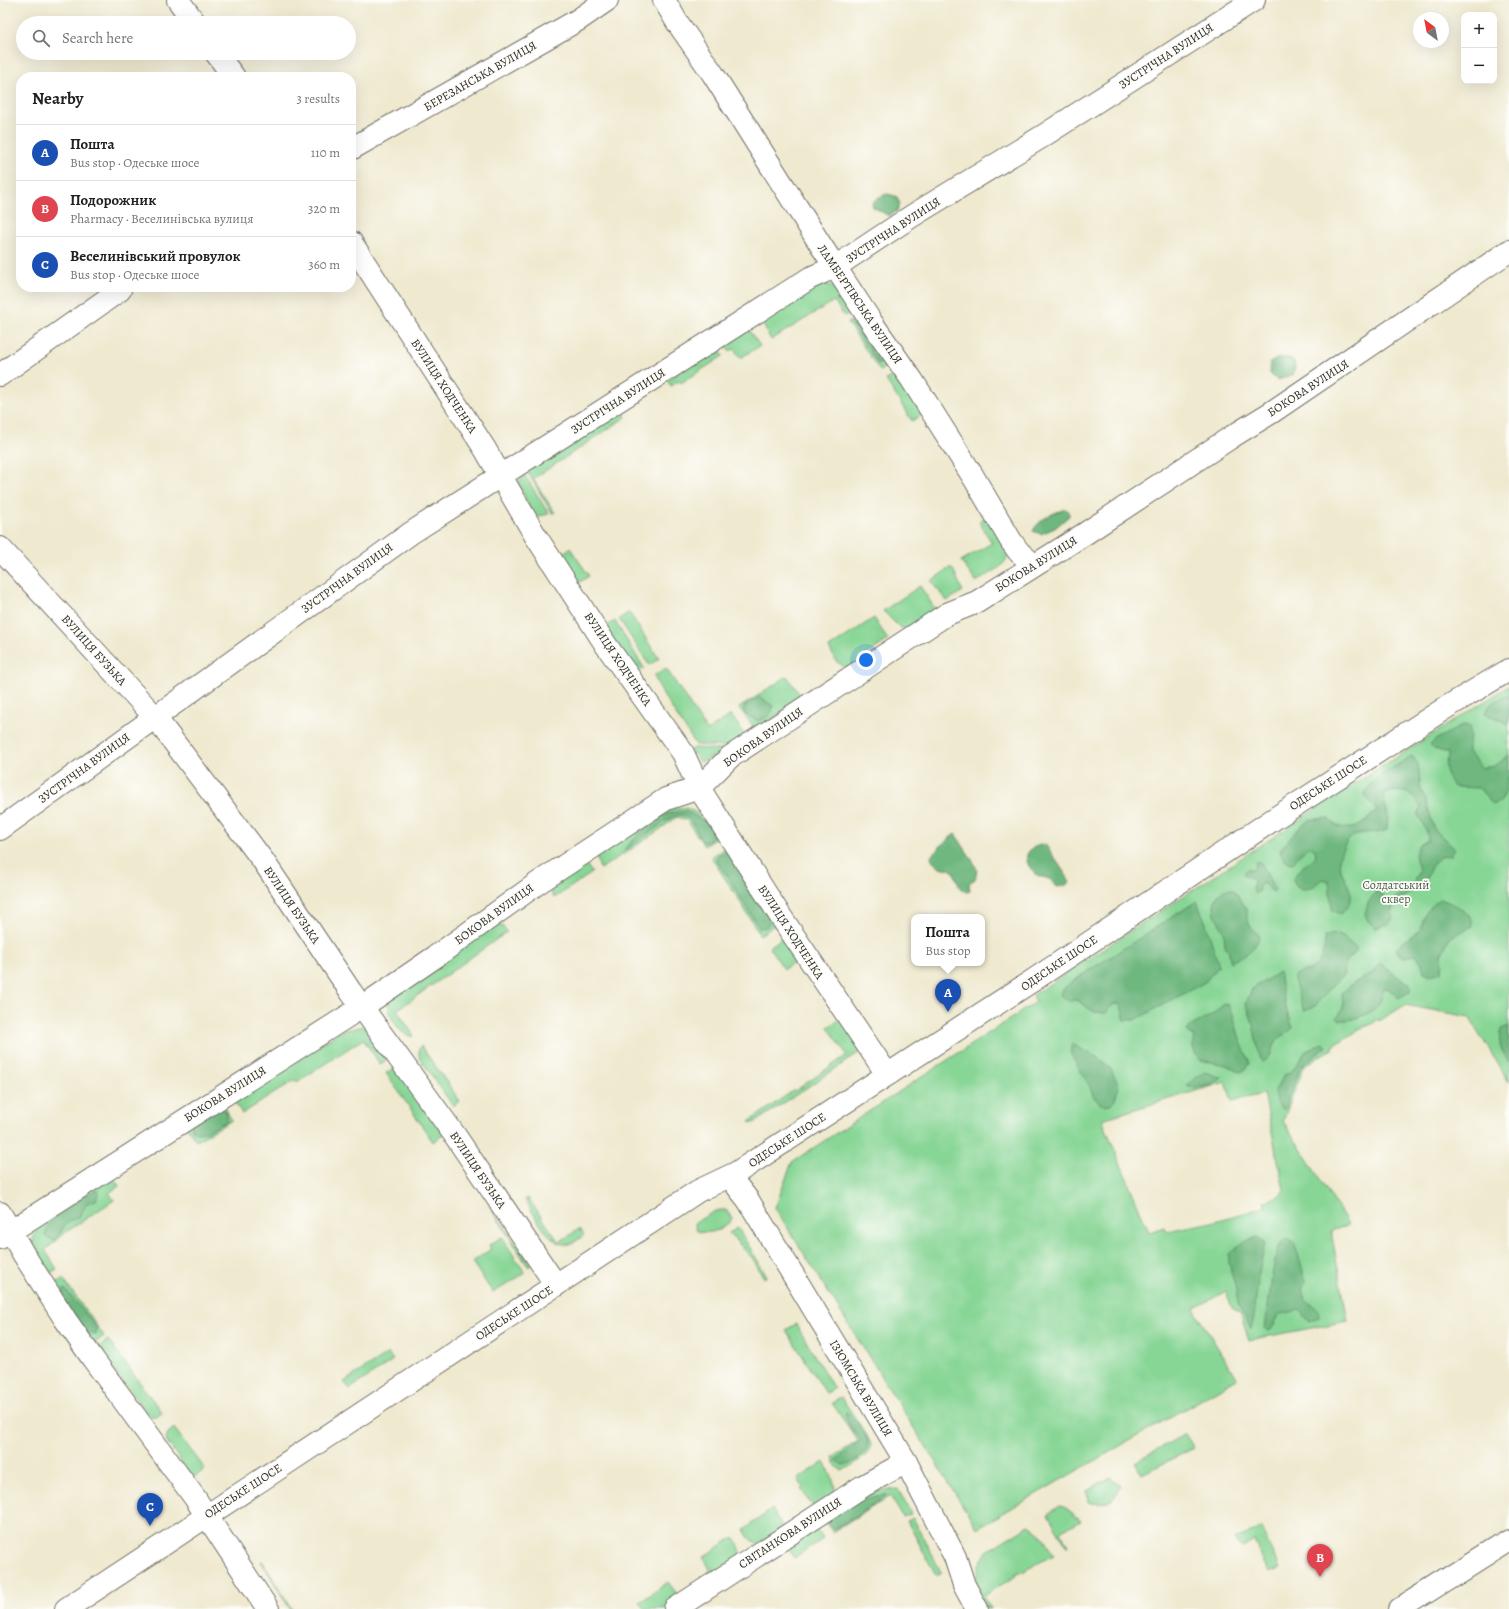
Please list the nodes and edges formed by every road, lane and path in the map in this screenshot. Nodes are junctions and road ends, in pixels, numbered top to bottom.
1 (178, 0) edge
2 (607, 0) edge
3 (664, 0) edge
4 (1254, 0) edge
5 (190, 16) edge
6 (221, 60) edge
7 (230, 72) edge
8 (356, 146) edge
9 (356, 249) edge
10 (1509, 251) edge
11 (836, 267) junction
12 (117, 292) edge
13 (0, 376) edge
14 (501, 476) junction
15 (0, 548) edge
16 (1034, 565) junction
17 (1509, 670) edge
18 (155, 717) junction
19 (699, 788) junction
20 (0, 829) edge
21 (362, 1007) junction
22 (888, 1074) junction
23 (730, 1177) junction
24 (4, 1227) edge
25 (556, 1285) junction
26 (906, 1462) junction
27 (207, 1515) junction
28 (1509, 1540) edge
29 (66, 1609) edge
30 (268, 1609) edge
31 (675, 1609) edge
32 (977, 1609) edge
33 (1400, 1609) edge

1 - 5 main road
2 - 8 main road, БЕРЕЗАНСЬКА ВУЛИЦЯ
3 - 11 main road, ЛАМБЕРТІВСЬКА ВУЛИЦЯ
4 - 11 main road, ЗУСТРІЧНА ВУЛИЦЯ
6 - 7 main road
9 - 14 main road, ВУЛИЦЯ ХОДЧЕНКА
10 - 16 main road, БОКОВА ВУЛИЦЯ
11 - 14 main road, ЗУСТРІЧНА ВУЛИЦЯ
11 - 16 main road, ЛАМБЕРТІВСЬКА ВУЛИЦЯ
12 - 13 main road
14 - 18 main road, ЗУСТРІЧНА ВУЛИЦЯ
14 - 19 main road, ВУЛИЦЯ ХОДЧЕНКА
15 - 18 main road, ВУЛИЦЯ БУЗЬКА
16 - 19 main road, БОКОВА ВУЛИЦЯ
17 - 22 main road, ОДЕСЬКЕ ШОСЕ
18 - 20 main road, ЗУСТРІЧНА ВУЛИЦЯ
18 - 21 main road, ВУЛИЦЯ БУЗЬКА
19 - 21 main road, БОКОВА ВУЛИЦЯ
19 - 22 main road, ВУЛИЦЯ ХОДЧЕНКА
21 - 24 main road, БОКОВА ВУЛИЦЯ
21 - 25 main road, ВУЛИЦЯ БУЗЬКА
22 - 23 main road, ОДЕСЬКЕ ШОСЕ
23 - 25 main road, ОДЕСЬКЕ ШОСЕ
23 - 26 main road, ІЗЮМСЬКА ВУЛИЦЯ
24 - 27 main road
25 - 27 main road, ОДЕСЬКЕ ШОСЕ
26 - 31 main road, СВІТАНКОВА ВУЛИЦЯ
26 - 32 main road, ІЗЮМСЬКА ВУЛИЦЯ
27 - 29 main road, ОДЕСЬКЕ ШОСЕ
27 - 30 main road
28 - 33 main road

